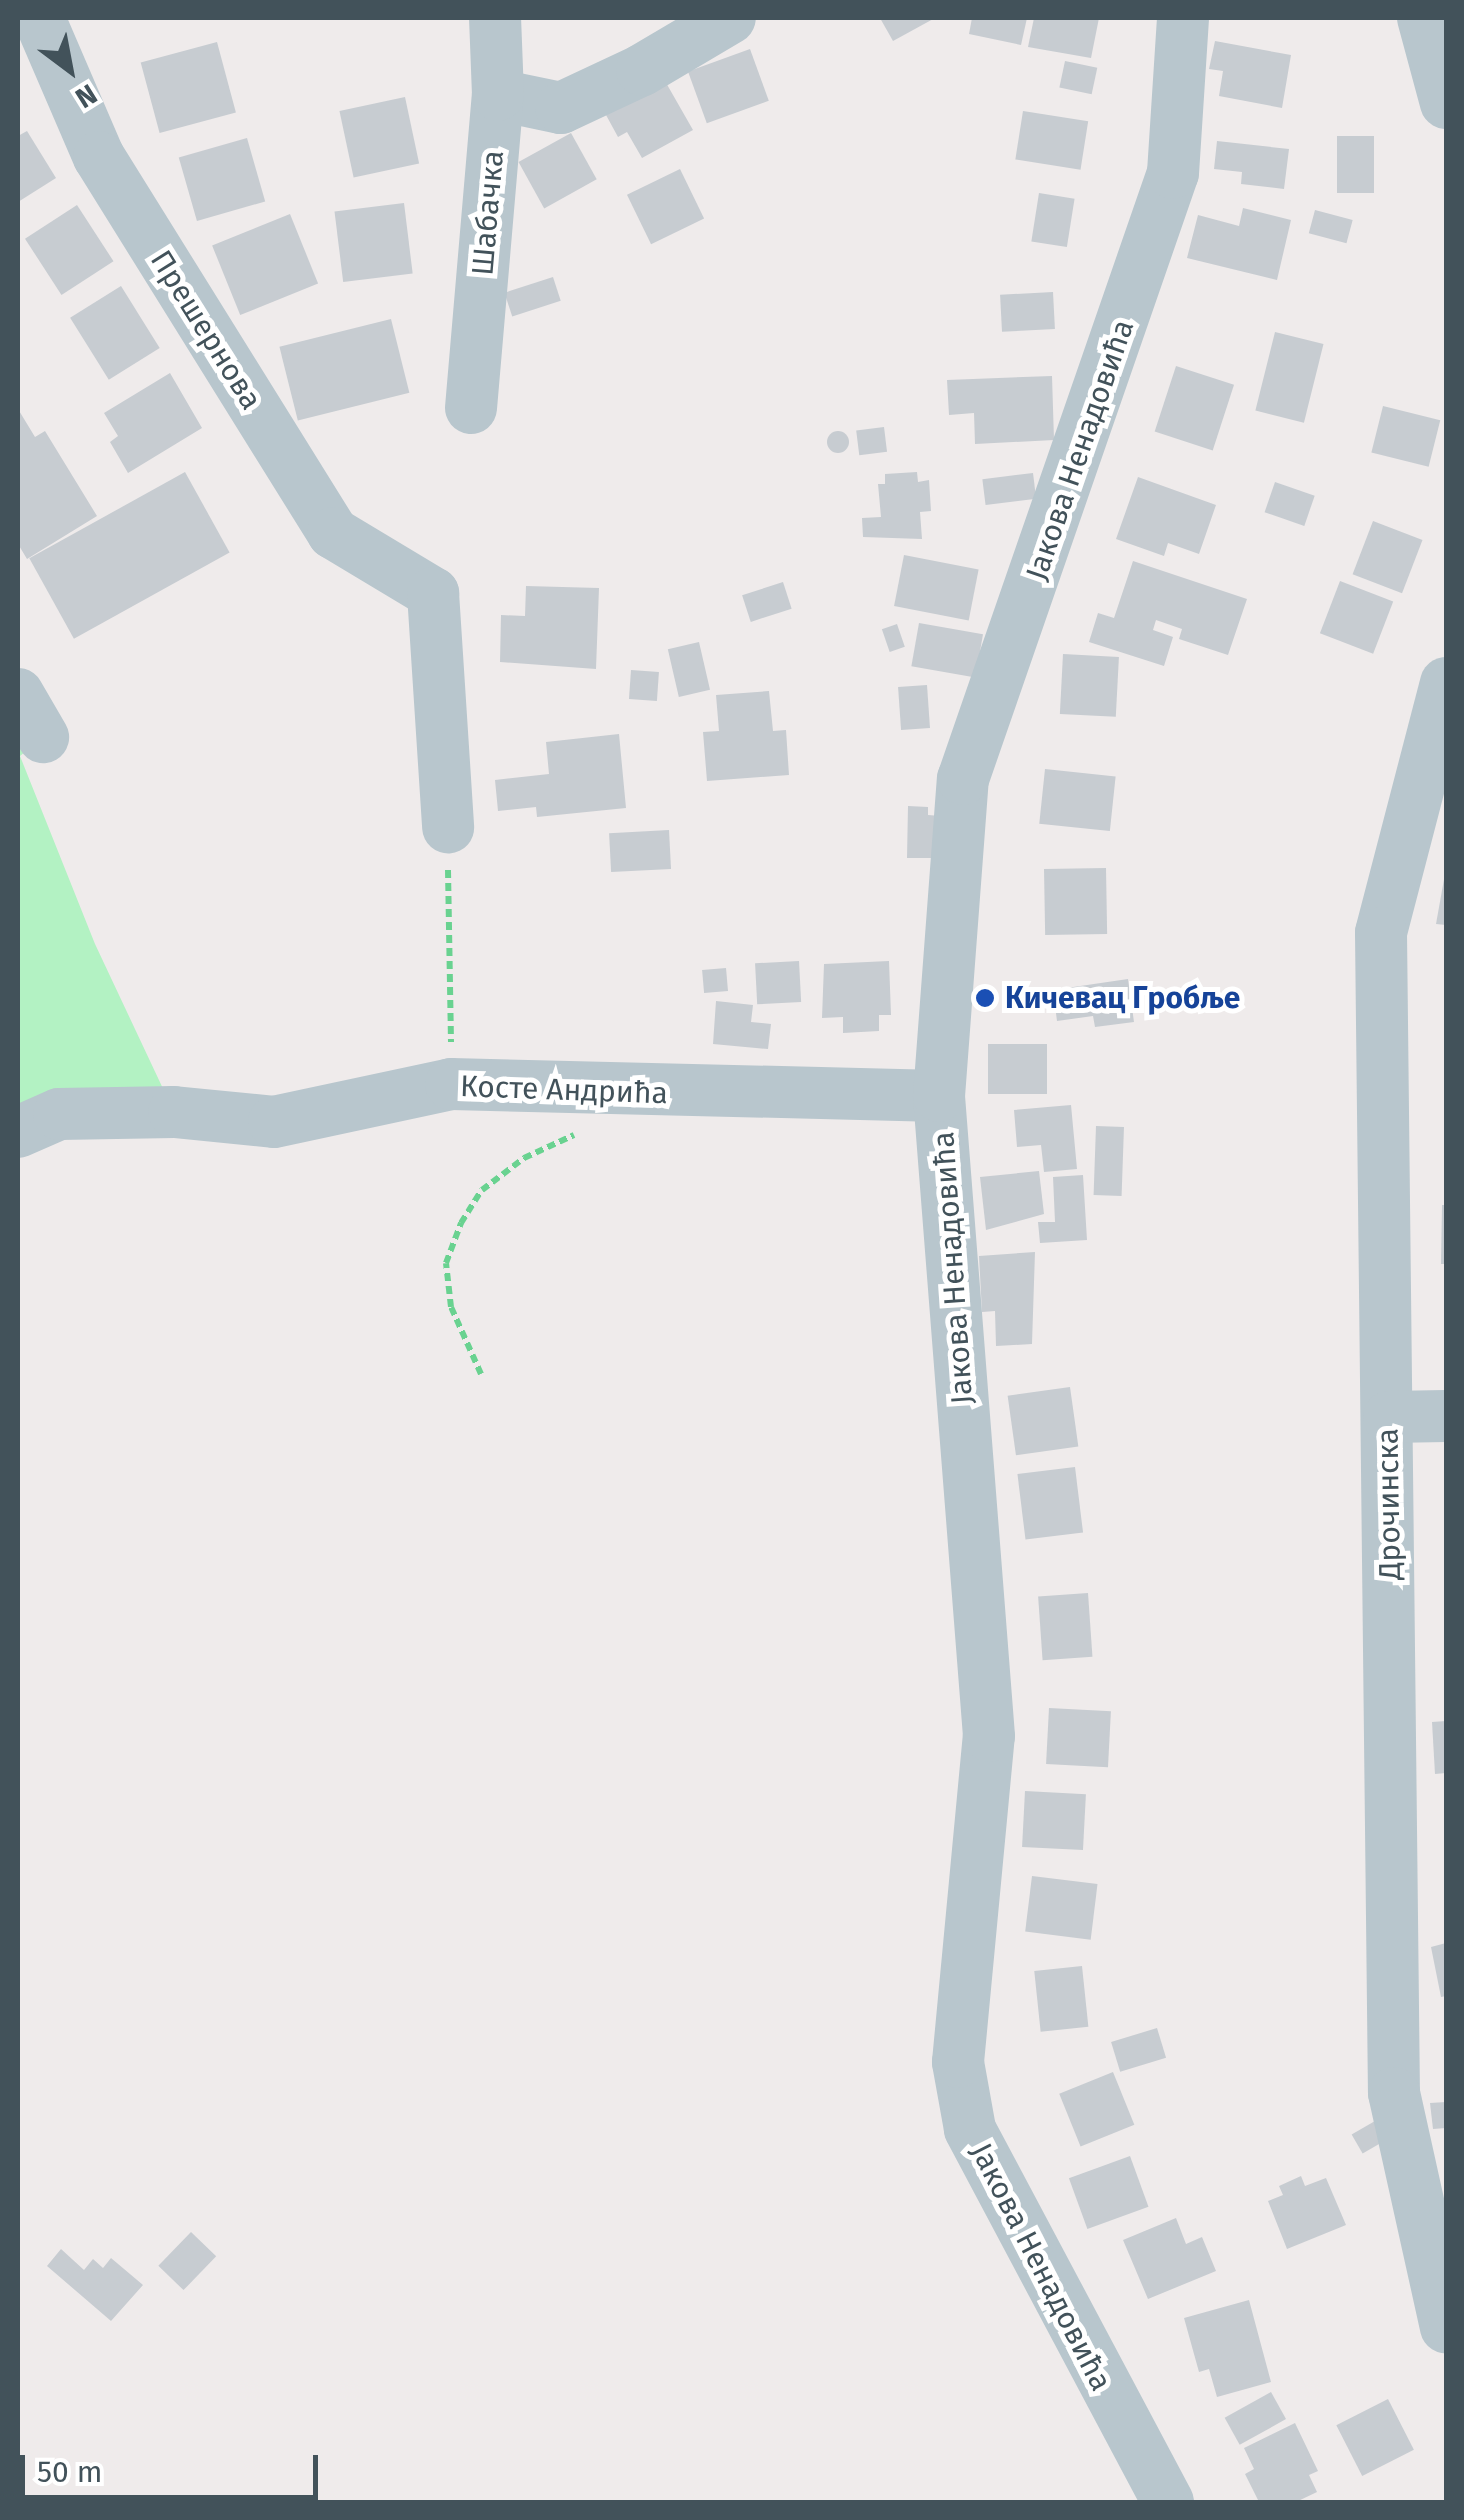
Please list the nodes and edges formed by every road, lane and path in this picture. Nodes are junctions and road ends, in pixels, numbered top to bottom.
1 (39, 18) edge
2 (494, 18) edge
3 (730, 18) edge
4 (1183, 18) edge
5 (1423, 18) edge
6 (498, 95) junction
7 (1446, 103) edge
8 (472, 408) dead end
9 (1446, 683) edge
10 (448, 828) joint
11 (452, 1084) junction
12 (940, 1096) junction
13 (591, 1130) dead end
14 (18, 1132) edge
15 (481, 1374) dead end
16 (1446, 1416) edge
17 (1388, 1417) junction
18 (1446, 2327) edge
19 (1168, 2502) edge

1 - 10 street, Прешернова
2 - 6 street, Шабачка
3 - 6 street
4 - 12 street, Јакова Ненадовића
5 - 7 street
6 - 8 street, Шабачка
9 - 17 street, Дрочинска
10 - 11 path
11 - 12 street, Косте Андрића
11 - 14 street, Косте Андрића
12 - 19 street, Јакова Ненадовића
13 - 15 path
16 - 17 street
17 - 18 street, Дрочинска

